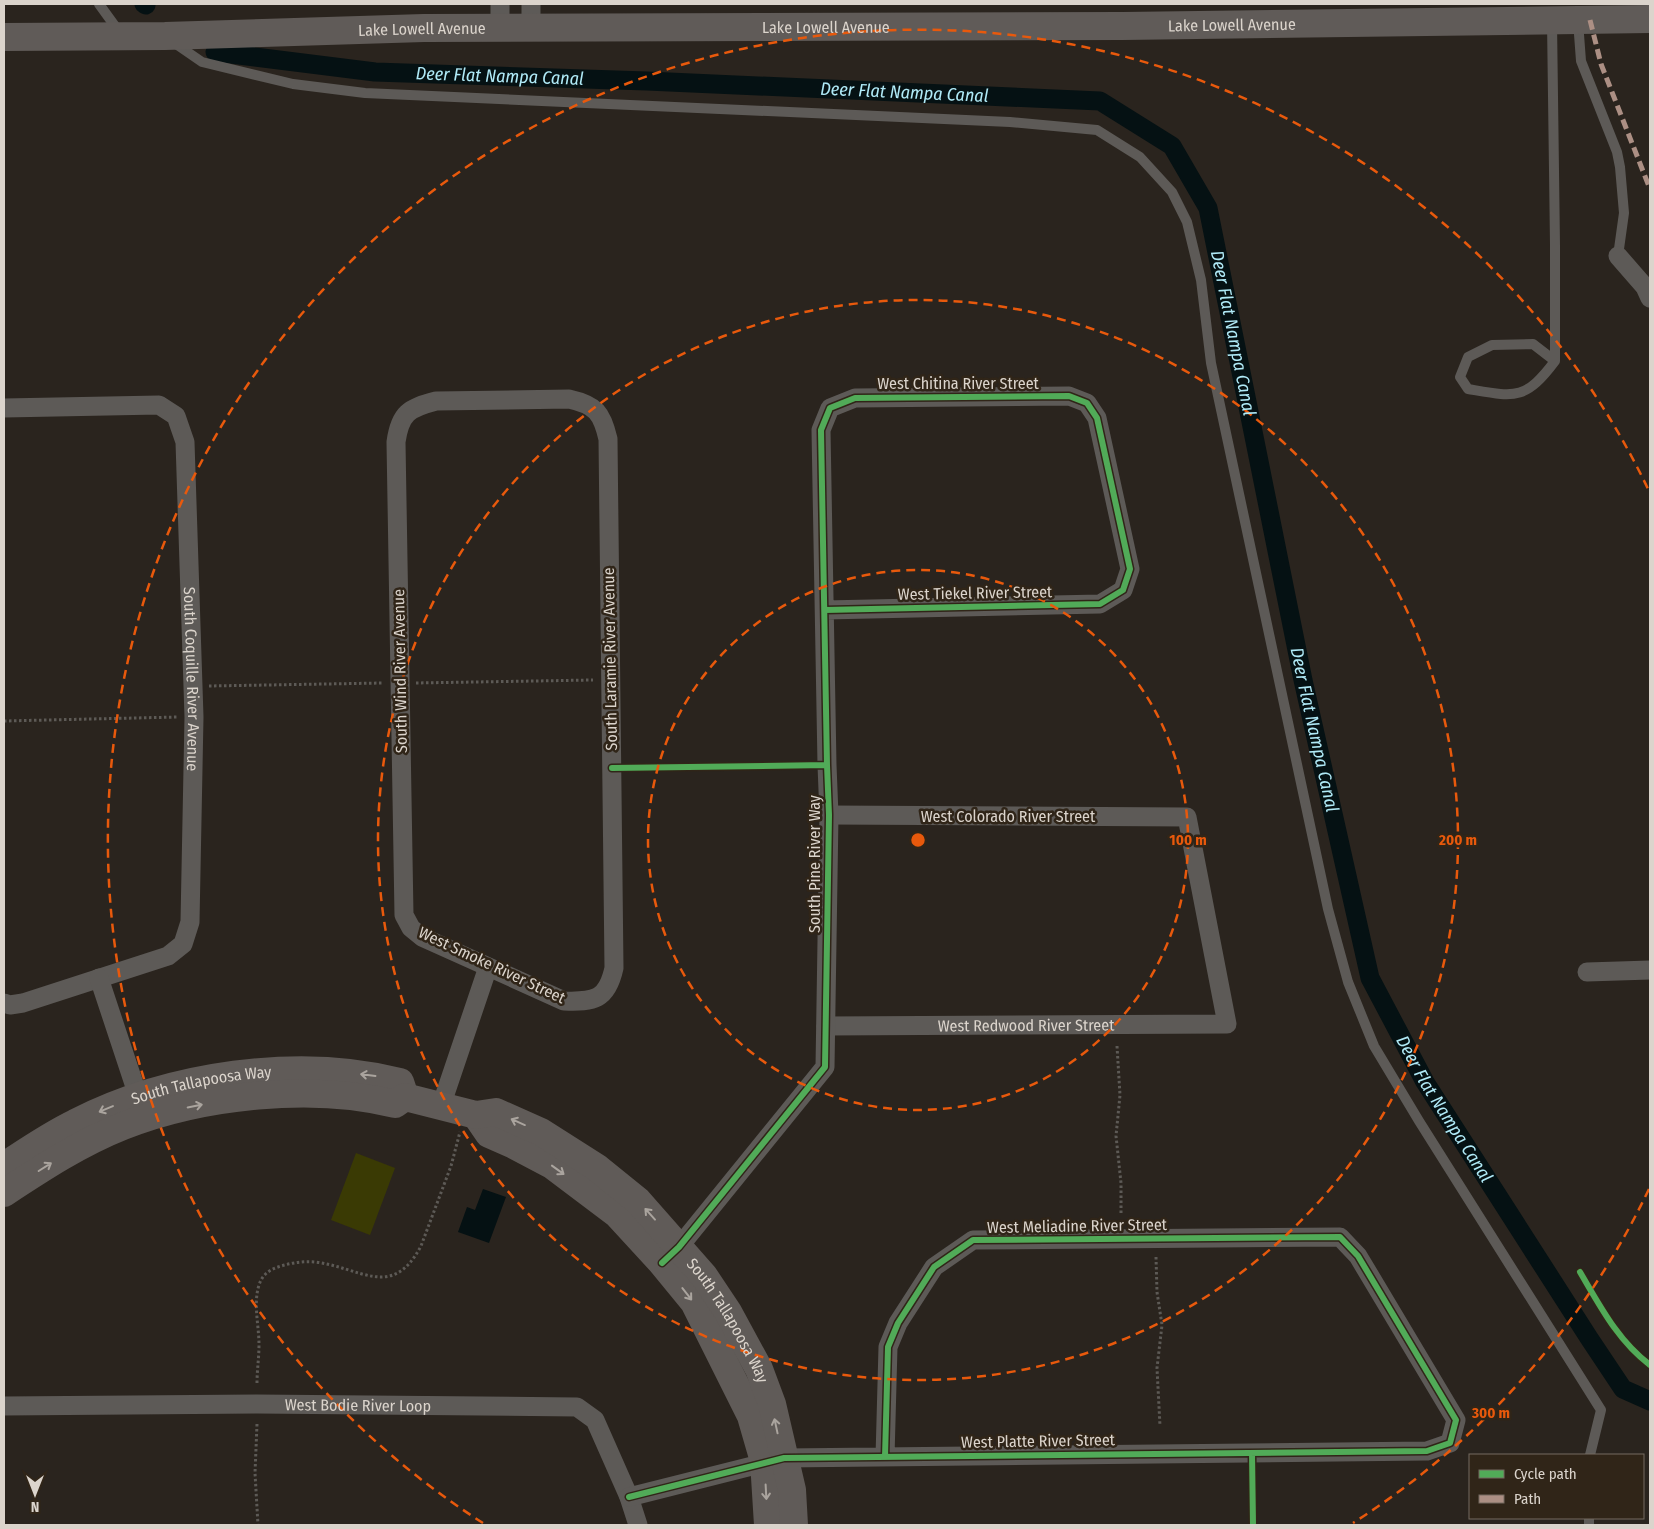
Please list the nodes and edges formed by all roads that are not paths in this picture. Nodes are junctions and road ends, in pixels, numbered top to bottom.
1 (99, 4) edge
2 (500, 16) edge
3 (531, 16) edge
4 (1650, 19) edge
5 (1578, 20) junction
6 (1552, 21) junction
7 (122, 36) junction
8 (165, 36) junction
9 (4, 37) edge
10 (1618, 256) joint
11 (1650, 298) edge
12 (1554, 361) junction
13 (4, 408) edge
14 (830, 408) joint
15 (596, 410) joint
16 (1123, 590) joint
17 (824, 610) junction
18 (829, 815) junction
19 (411, 928) joint
20 (488, 966) junction
21 (1650, 970) edge
22 (1587, 972) dead end
23 (99, 978) junction
24 (601, 996) joint
25 (4, 1003) edge
26 (1226, 1024) joint
27 (826, 1026) junction
28 (441, 1106) junction
29 (142, 1108) junction
30 (4, 1166) edge
31 (4, 1192) edge
32 (1340, 1237) joint
33 (671, 1255) junction
34 (4, 1406) edge
35 (1590, 1454) edge
36 (885, 1457) junction
37 (774, 1460) junction
38 (629, 1496) junction
39 (638, 1525) edge
40 (768, 1525) edge
41 (794, 1525) edge

1 - 7 lane
2 - 3 street, Lake Lowell Avenue
2 - 8 street, Lake Lowell Avenue
3 - 6 street, Lake Lowell Avenue
4 - 5 street, Lake Lowell Avenue
5 - 6 street, Lake Lowell Avenue
5 - 10 lane
6 - 12 lane
7 - 8 street, Lake Lowell Avenue
7 - 9 street, Lake Lowell Avenue
8 - 35 lane
10 - 11 street
12 - 12 lane
13 - 23 street, South Coquille River Avenue
14 - 16 street, West Chitina River Street
14 - 17 street, South Pine River Way
15 - 19 street, South Wind River Avenue
15 - 24 street, South Laramie River Avenue
16 - 17 street, West Tiekel River Street
17 - 18 street, South Pine River Way
18 - 26 street, West Colorado River Street
18 - 27 street, South Pine River Way
19 - 20 street, West Smoke River Street
20 - 24 street, West Smoke River Street
20 - 28 street
21 - 22 street
23 - 25 street
23 - 29 street
26 - 27 street, West Redwood River Street
27 - 33 street, South Pine River Way
28 - 29 street, South Tallapoosa Way
28 - 33 street, South Tallapoosa Way
29 -> 30 street, South Tallapoosa Way
31 -> 29 street, South Tallapoosa Way
32 - 36 street, West Meliadine River Street
32 - 36 street, West Platte River Street
33 - 37 street, South Tallapoosa Way
34 - 38 street, West Bodie River Loop
36 - 37 street, West Platte River Street
37 - 38 street, West Platte River Street
37 -> 40 street, South Tallapoosa Way
37 - 41 street, South Tallapoosa Way
38 - 39 street, West Bodie River Loop

